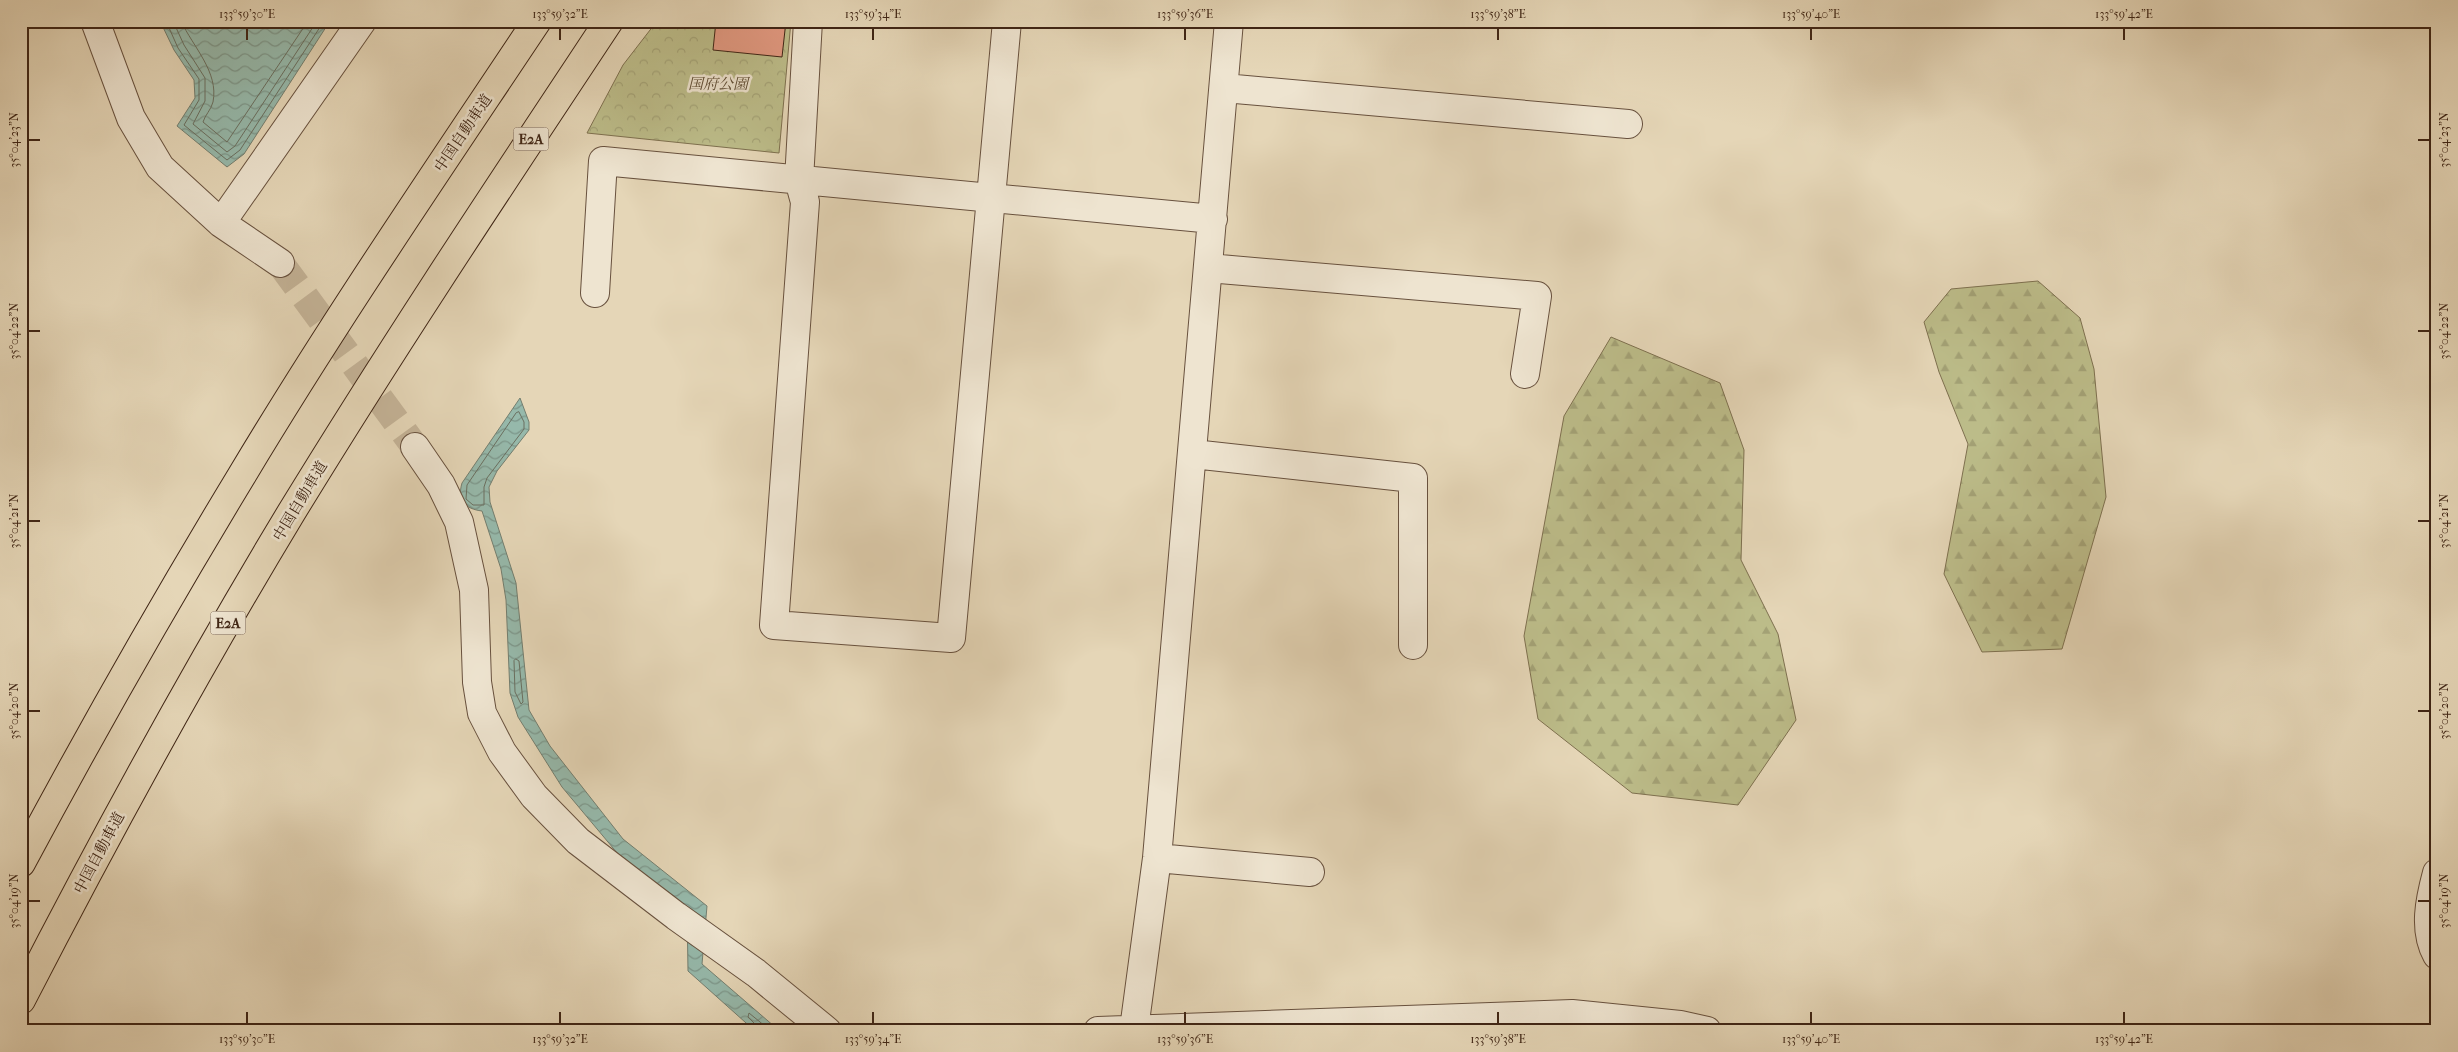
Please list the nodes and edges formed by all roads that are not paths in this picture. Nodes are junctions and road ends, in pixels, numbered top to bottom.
1 (95, 21) edge
2 (362, 21) edge
3 (537, 21) edge
4 (609, 21) edge
5 (808, 21) edge
6 (1007, 21) edge
7 (1229, 21) edge
8 (1224, 88) junction
9 (1628, 124) dead end
10 (799, 180) junction
11 (991, 198) junction
12 (1213, 219) junction
13 (221, 223) junction
14 (280, 263) tunnel mouth
15 (1208, 268) junction
16 (595, 294) dead end
17 (1525, 374) dead end
18 (415, 447) tunnel mouth
19 (1193, 454) junction
20 (1413, 645) dead end
21 (1157, 858) junction
22 (21, 863) edge
23 (1310, 872) dead end
24 (2437, 873) edge
25 (2437, 954) edge
26 (21, 1000) edge
27 (1134, 1029) junction
28 (827, 1031) edge
29 (1098, 1031) edge
30 (1707, 1031) edge

1 - 13 street
2 - 13 street
3 - 22 highway, 中国自動車道
4 - 26 highway, 中国自動車道 / E2A
5 - 10 street
6 - 11 street
7 - 8 street
8 - 9 street
8 - 12 street
10 - 11 street
10 - 11 street
10 - 16 street
11 - 12 street
12 - 15 street
13 - 14 street
15 - 17 street
15 - 19 street
18 - 28 street
19 - 20 street
19 - 21 street
21 - 23 street
21 - 27 street
24 - 25 street
27 - 29 street
27 - 30 street

